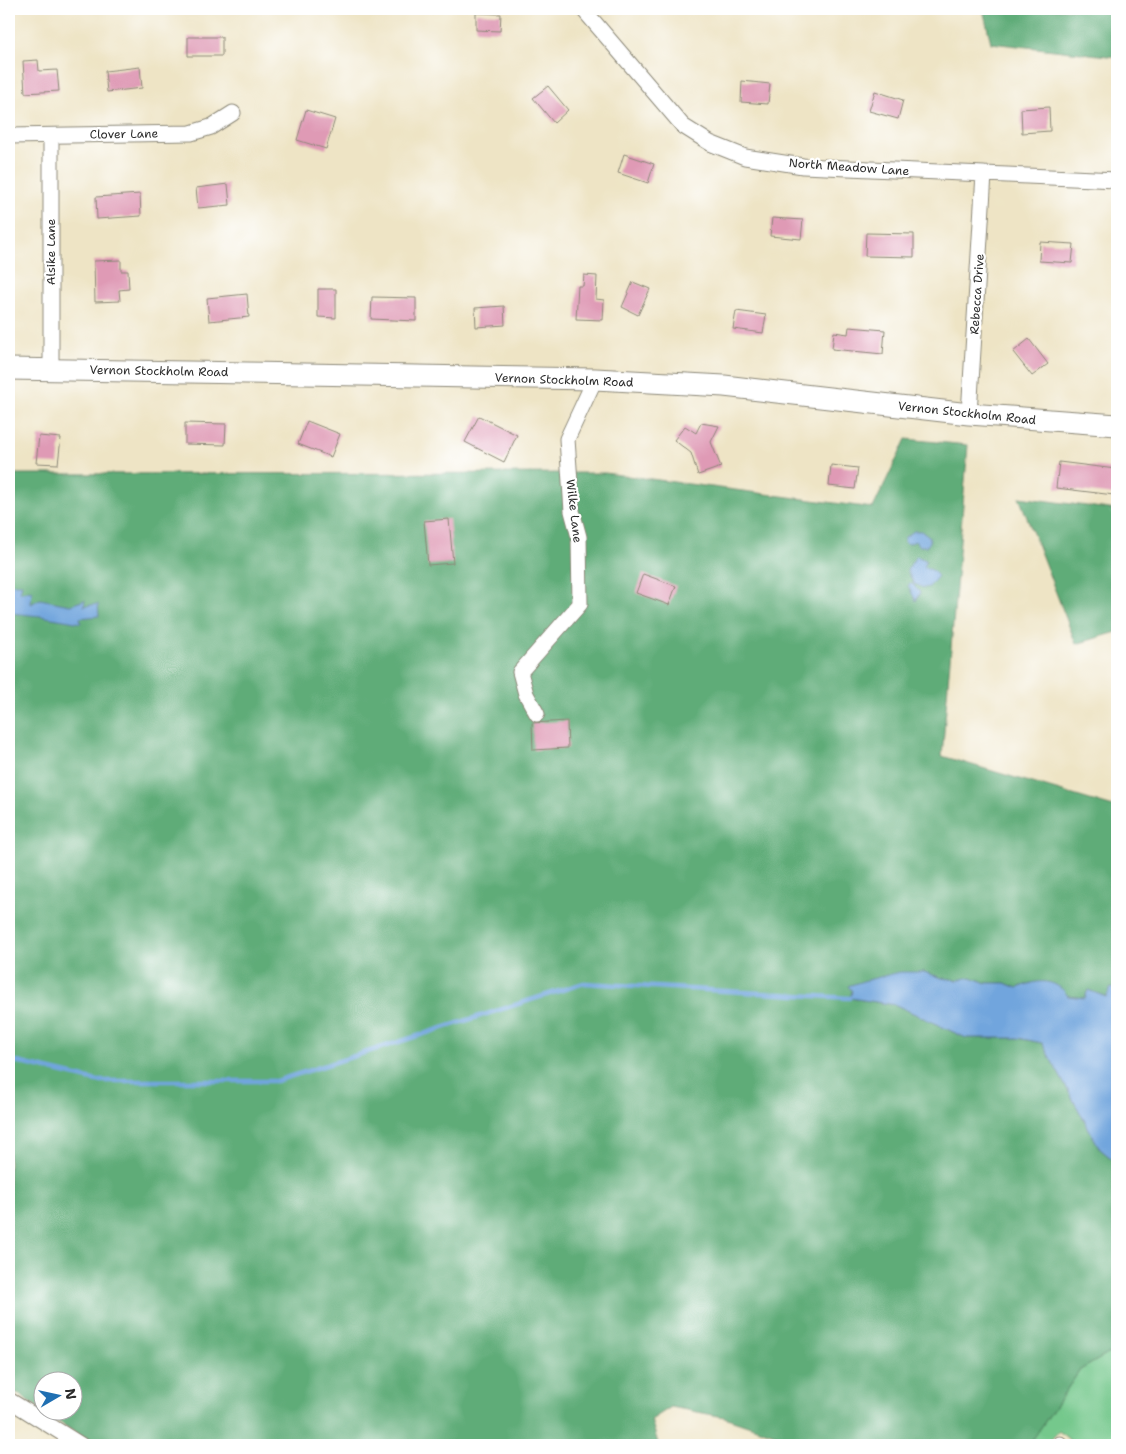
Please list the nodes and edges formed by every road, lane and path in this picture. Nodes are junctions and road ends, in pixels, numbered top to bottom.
1 (583, 9) edge
2 (233, 113) dead end
3 (9, 136) edge
4 (51, 136) junction
5 (984, 174) junction
6 (1117, 180) edge
7 (9, 369) edge
8 (51, 369) junction
9 (595, 379) junction
10 (969, 414) junction
11 (1117, 425) edge
12 (537, 714) dead end
13 (9, 1400) edge
14 (81, 1445) edge

1 - 5 street, North Meadow Lane
2 - 4 street, Clover Lane
3 - 4 street, Clover Lane
4 - 8 street, Alsike Lane
5 - 6 street, North Meadow Lane
5 - 10 street, Rebecca Drive
7 - 8 main road, Vernon Stockholm Road
8 - 9 main road, Vernon Stockholm Road
9 - 10 main road, Vernon Stockholm Road
9 - 12 street, Wilke Lane
10 - 11 main road, Vernon Stockholm Road
13 - 14 street

